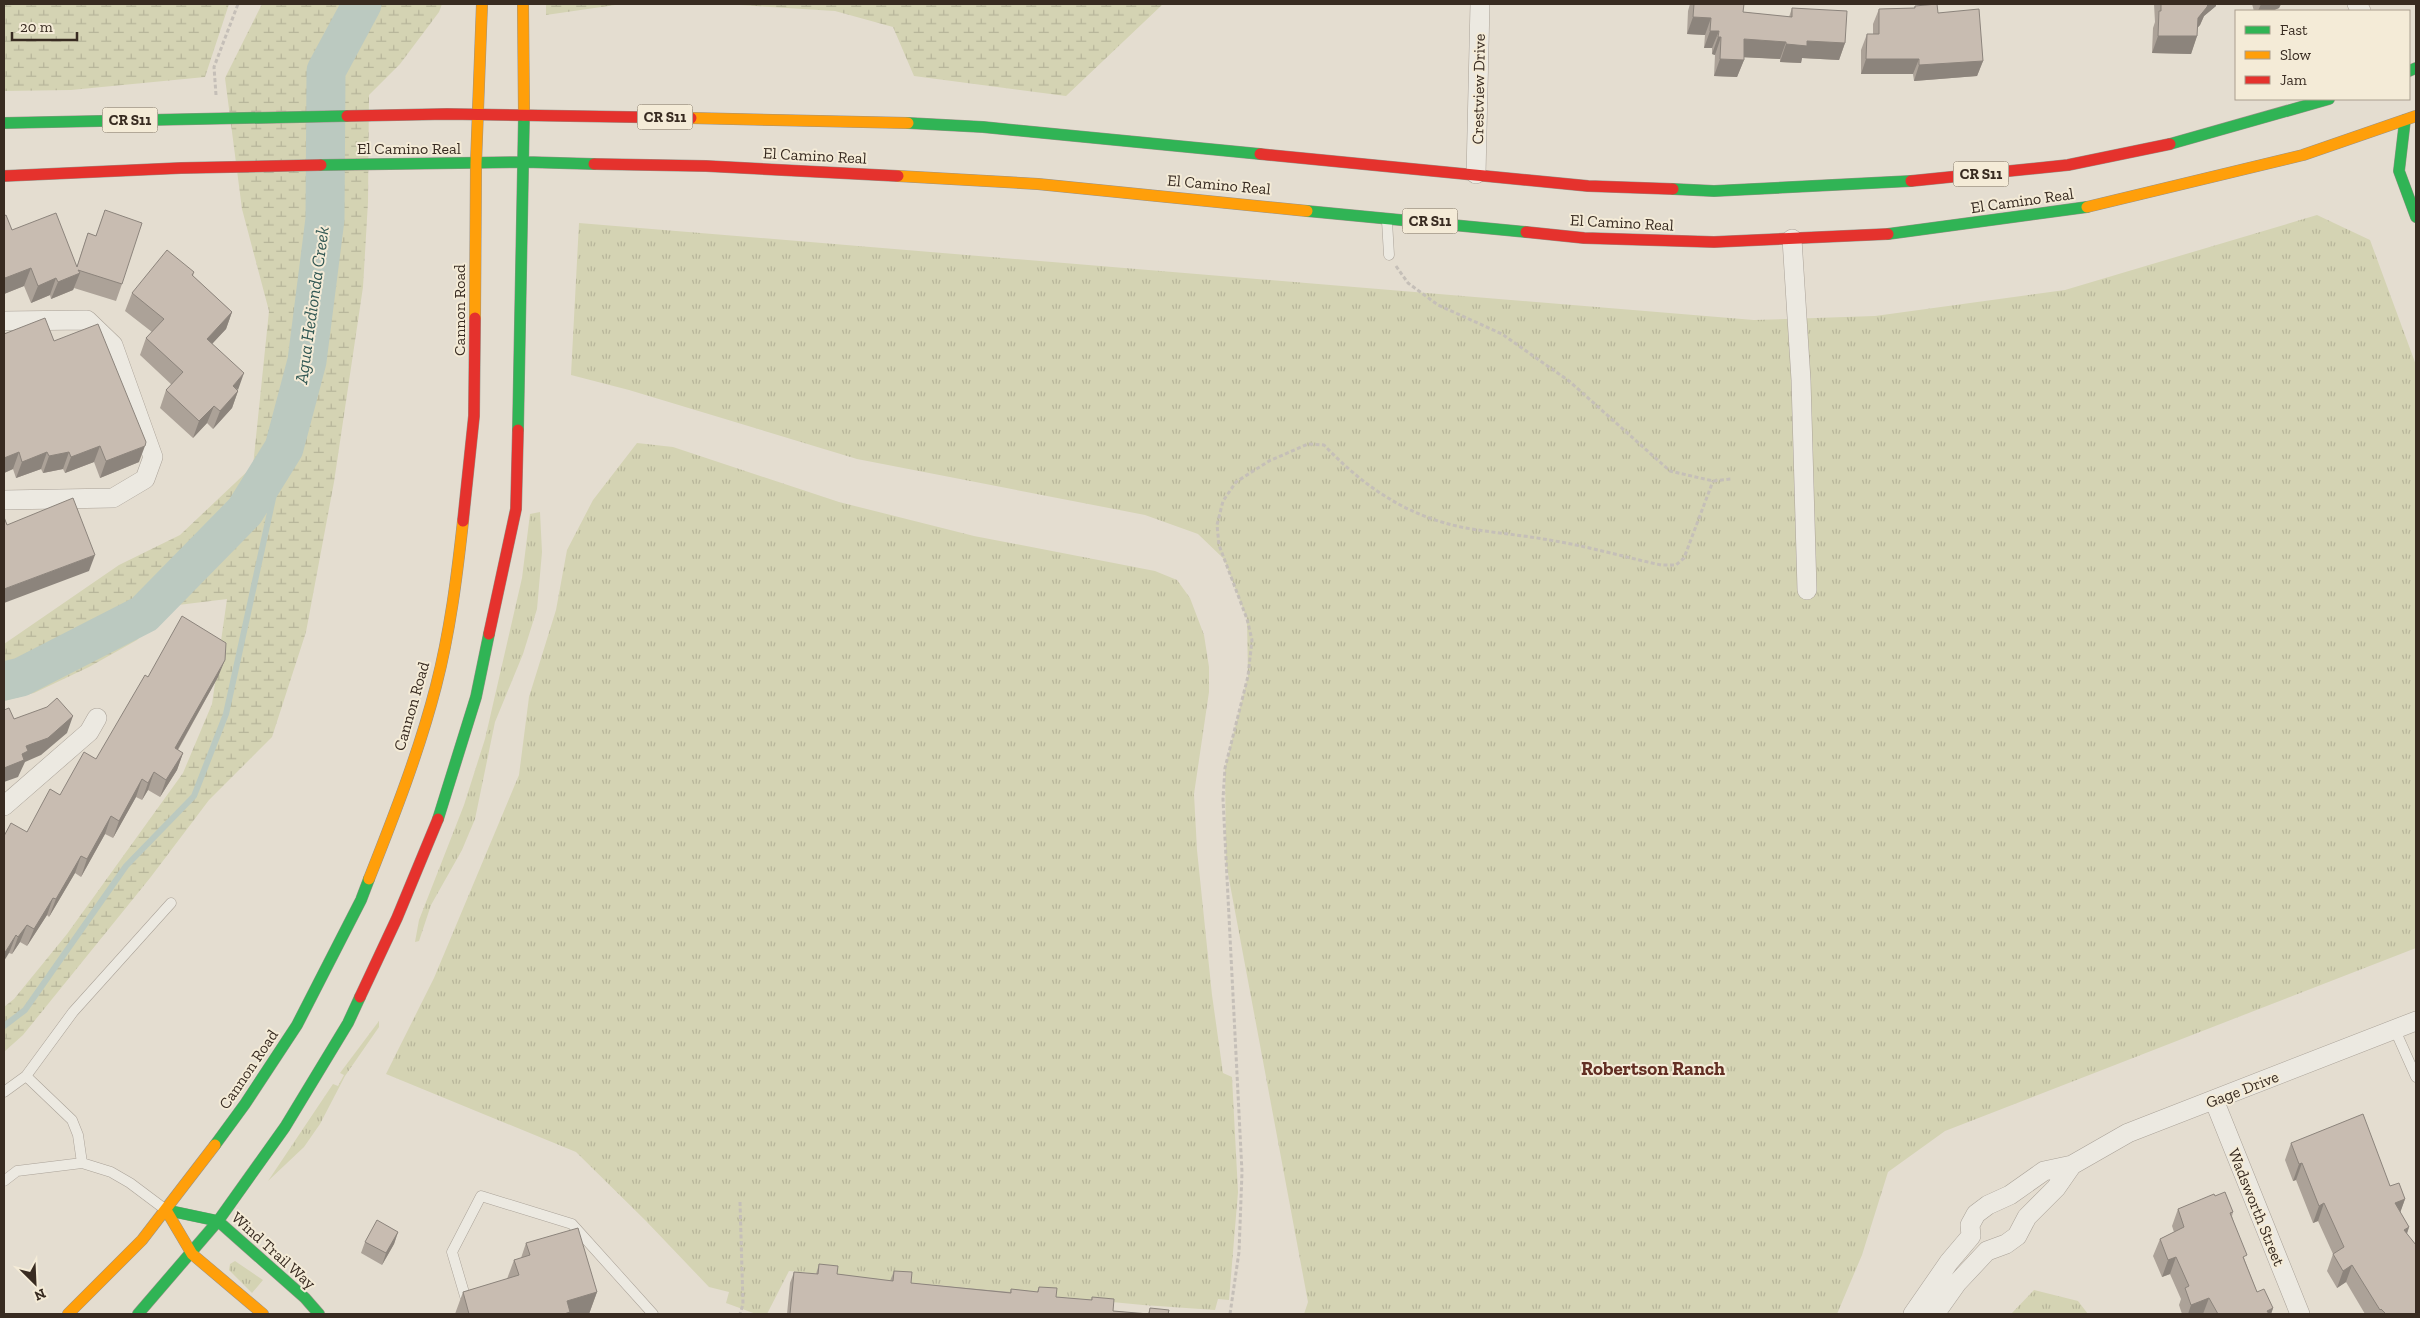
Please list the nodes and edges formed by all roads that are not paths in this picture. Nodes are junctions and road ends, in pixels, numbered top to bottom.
1 (482, 4) edge
2 (523, 4) edge
3 (1480, 4) edge
4 (2326, 100) edge
5 (2400, 106) dead end
6 (478, 114) junction
7 (525, 114) junction
8 (2411, 118) edge
9 (4, 123) edge
10 (2416, 133) edge
11 (525, 162) junction
12 (476, 164) junction
13 (1476, 174) junction
14 (4, 176) edge
15 (1387, 217) junction
16 (2416, 217) edge
17 (1792, 238) junction
18 (1389, 255) road end
19 (4, 321) edge
20 (4, 500) edge
21 (1807, 590) dead end
22 (97, 718) dead end
23 (4, 806) edge
24 (171, 903) dead end
25 (2416, 1021) edge
26 (2395, 1030) junction
27 (26, 1076) junction
28 (2416, 1077) edge
29 (4, 1092) edge
30 (2214, 1100) junction
31 (82, 1163) junction
32 (2072, 1165) junction
33 (4, 1181) edge
34 (166, 1210) junction
35 (218, 1221) junction
36 (1970, 1236) junction
37 (1987, 1251) junction
38 (192, 1254) junction
39 (465, 1296) edge
40 (68, 1314) edge
41 (138, 1314) edge
42 (262, 1314) edge
43 (319, 1314) edge
44 (653, 1314) edge
45 (1913, 1314) edge
46 (1934, 1314) edge
47 (2300, 1314) edge

1 - 6 main road, Cannon Road
2 - 7 main road
3 - 13 street, Crestview Drive
4 - 13 main road, El Camino Real / CR S11
5 - 8 main road
6 - 7 main road, El Camino Real / CR S11
6 - 9 main road, El Camino Real / CR S11
6 - 12 main road, Cannon Road
7 - 11 main road
7 - 13 main road, El Camino Real / CR S11
8 - 10 main road
8 - 16 main road
8 - 17 main road, El Camino Real / CR S11
11 - 12 main road, El Camino Real / CR S11
11 - 15 main road, El Camino Real / CR S11
11 - 35 main road
12 - 14 main road, El Camino Real / CR S11
12 - 34 main road, Cannon Road
15 - 17 main road, El Camino Real / CR S11
15 - 18 lane
17 - 21 street
19 - 20 street
22 - 23 street
24 - 27 lane
25 - 26 street, Gage Drive
26 - 28 lane
26 - 30 street, Gage Drive
27 - 29 lane
27 - 31 lane
30 - 32 street, Gage Drive
30 - 47 street, Wadsworth Street
31 - 33 lane
31 - 34 lane
32 - 36 street, Gage Drive
32 - 37 street, Gage Drive
34 - 35 main road, Wind Trail Way
34 - 38 main road
34 - 40 main road, Cannon Road
35 - 38 main road
35 - 43 main road, Wind Trail Way
36 - 37 street
36 - 45 street, Gage Drive
37 - 46 street, Gage Drive
38 - 41 main road
38 - 42 main road
39 - 44 lane

